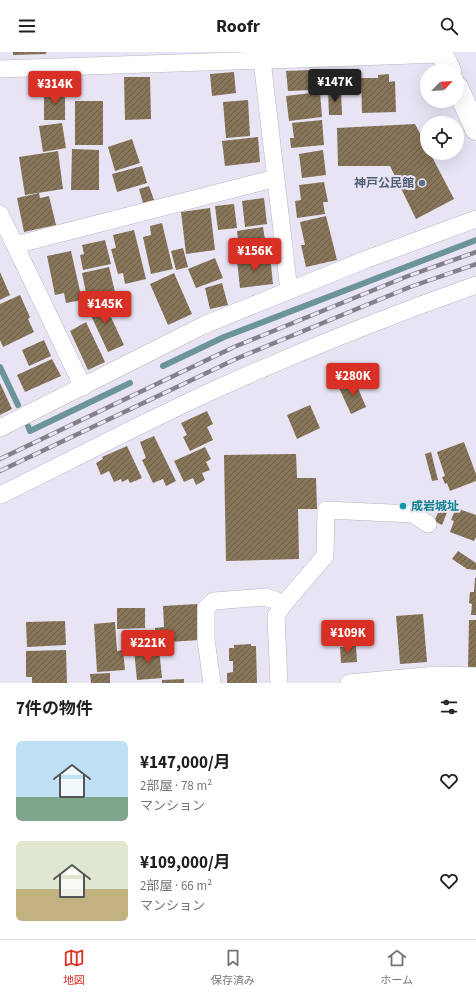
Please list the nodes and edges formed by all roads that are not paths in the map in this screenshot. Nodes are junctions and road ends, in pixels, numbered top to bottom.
1 (444, 59) edge
2 (262, 60) junction
3 (0, 69) edge
4 (464, 102) edge
5 (476, 129) edge
6 (276, 178) junction
7 (0, 214) edge
8 (476, 219) edge
9 (15, 245) junction
10 (476, 285) edge
11 (289, 291) junction
12 (83, 386) junction
13 (0, 428) edge
14 (0, 495) edge
15 (428, 524) dead end
16 (283, 605) junction
17 (476, 676) edge
18 (212, 683) edge
19 (279, 683) edge
20 (349, 683) edge

1 - 2 street
2 - 3 street
2 - 6 street
4 - 5 street
6 - 9 street
6 - 11 street
7 - 9 street
8 - 11 street
9 - 12 street
10 - 14 street
11 - 12 street
12 - 13 street
15 - 16 street
16 - 18 street
16 - 19 street
17 - 20 street

